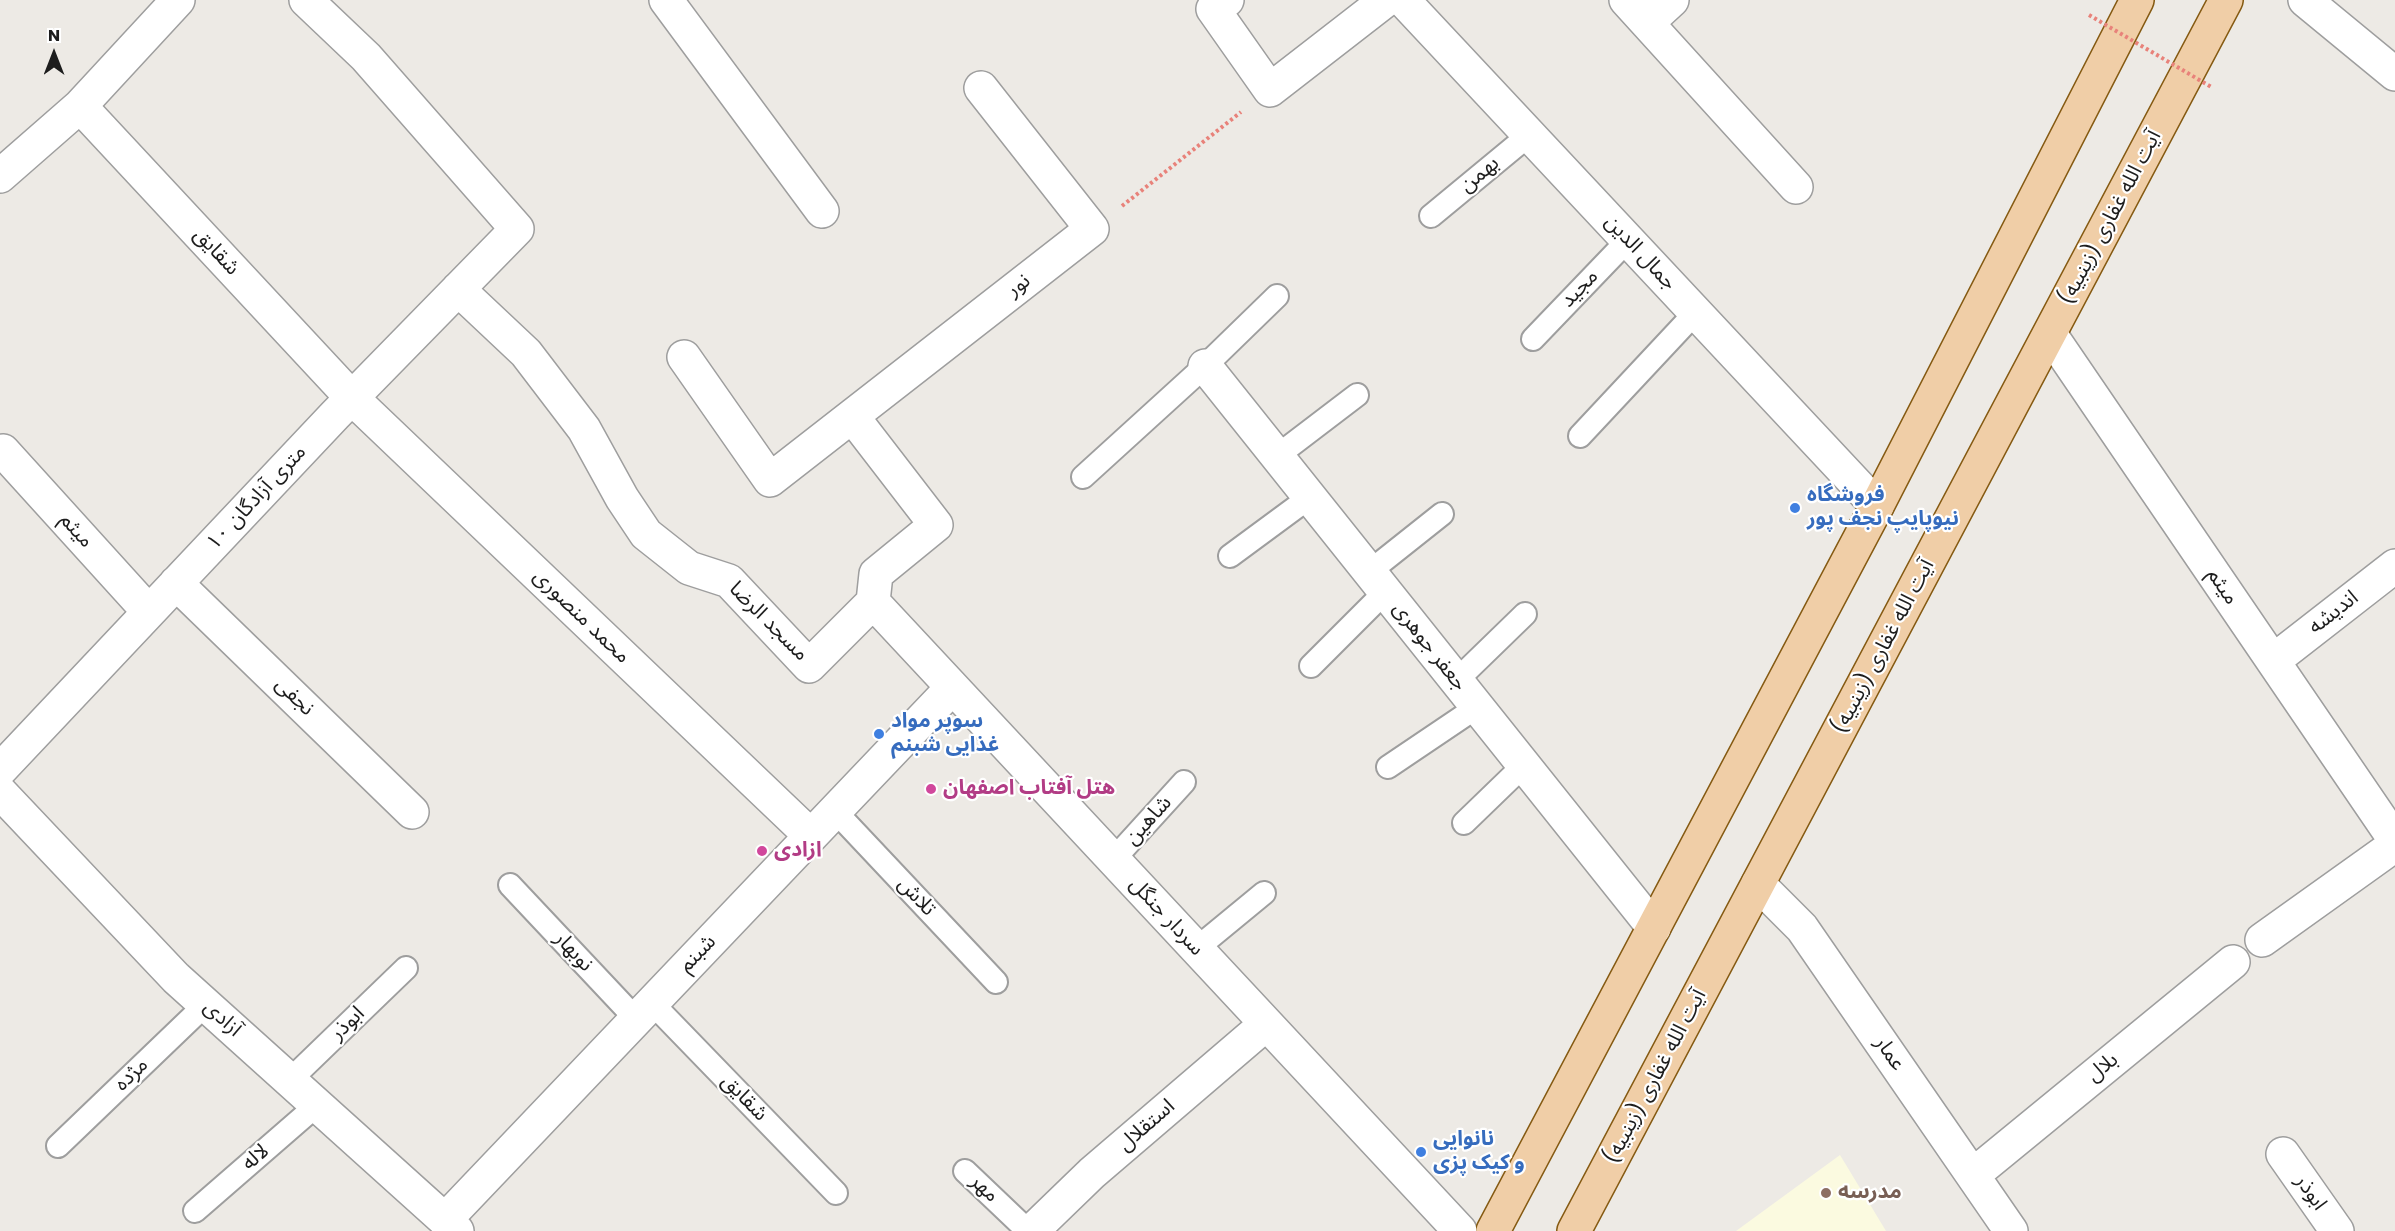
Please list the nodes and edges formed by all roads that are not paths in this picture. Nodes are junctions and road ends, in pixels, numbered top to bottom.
1 (178, 0) edge
2 (306, 0) edge
3 (666, 0) edge
4 (1227, 0) edge
5 (1386, 0) edge
6 (1403, 0) edge
7 (1672, 0) edge
8 (2137, 0) edge
9 (2226, 0) edge
10 (2305, 0) edge
11 (1636, 12) edge
12 (2395, 74) edge
13 (981, 88) dead end
14 (80, 106) junction
15 (1529, 135) junction
16 (0, 176) edge
17 (1796, 187) dead end
18 (822, 211) dead end
19 (1431, 216) dead end
20 (1628, 240) junction
21 (458, 290) junction
22 (1277, 296) dead end
23 (1696, 312) junction
24 (2050, 334) junction
25 (1533, 339) dead end
26 (684, 357) dead end
27 (1205, 366) junction
28 (1357, 395) dead end
29 (352, 398) junction
30 (852, 416) junction
31 (1580, 436) dead end
32 (3, 451) dead end
33 (1277, 456) junction
34 (1083, 477) dead end
35 (1310, 497) junction
36 (1877, 506) junction
37 (1442, 514) dead end
38 (1230, 556) dead end
39 (2395, 566) edge
40 (1377, 581) junction
41 (176, 583) junction
42 (873, 603) junction
43 (149, 612) junction
44 (1525, 614) dead end
45 (2272, 661) junction
46 (1311, 666) dead end
47 (1456, 681) junction
48 (952, 688) junction
49 (1478, 707) junction
50 (1524, 765) junction
51 (1388, 767) dead end
52 (0, 770) edge
53 (1184, 782) dead end
54 (0, 792) edge
55 (835, 811) junction
56 (412, 812) dead end
57 (1464, 823) dead end
58 (811, 836) junction
59 (2395, 840) edge
60 (2395, 845) edge
61 (1113, 860) junction
62 (1758, 884) junction
63 (510, 885) dead end
64 (1264, 893) dead end
65 (1654, 928) junction
66 (2262, 940) dead end
67 (1196, 949) junction
68 (2233, 962) dead end
69 (406, 968) dead end
70 (996, 982) dead end
71 (206, 1005) junction
72 (644, 1011) junction
73 (1266, 1024) junction
74 (290, 1080) junction
75 (317, 1105) junction
76 (58, 1146) dead end
77 (2283, 1154) dead end
78 (965, 1171) dead end
79 (1973, 1175) junction
80 (836, 1193) dead end
81 (195, 1211) dead end
82 (451, 1226) edge
83 (1030, 1231) edge
84 (1460, 1231) edge
85 (1494, 1231) edge
86 (1574, 1231) edge
87 (2011, 1231) edge
88 (2337, 1231) edge

1 - 14 street
2 - 21 street, ۱۰ متری آزادگان
3 - 18 street
4 - 5 street
6 - 15 street, جمال الدین
7 - 11 street
8 - 36 main road
9 - 24 main road, آیت الله غفاری (زینبیه)
10 - 12 street
11 - 17 street
13 - 30 street, نور
14 - 16 street
14 - 29 street, شقایق
15 - 19 lane, بهمن
15 - 20 street, جمال الدین
20 - 23 street, جمال الدین
20 - 25 lane, مجید
21 - 29 street, ۱۰ متری آزادگان
21 - 42 street, مسجد الرضا
22 - 27 lane
23 - 31 lane
23 - 36 street, جمال الدین
24 - 45 street, میثم
24 - 62 main road, آیت الله غفاری (زینبیه)
26 - 30 street, نور
27 - 33 street, جعفر جوهری
27 - 34 lane
28 - 33 lane
29 - 41 street, ۱۰ متری آزادگان
29 - 58 street, محمد منصوری
30 - 42 street
32 - 43 street, میثم
33 - 35 street, جعفر جوهری
35 - 38 lane
35 - 40 street, جعفر جوهری
36 - 65 main road
37 - 40 lane
39 - 45 street, اندیشه
40 - 46 lane
40 - 47 street, جعفر جوهری
41 - 43 street, ۱۰ متری آزادگان
41 - 56 street, نجفی
42 - 48 street, سردار جنگل
43 - 52 street, ۱۰ متری آزادگان
44 - 47 lane
45 - 59 street, میثم
47 - 49 street, جعفر جوهری
48 - 55 street, شبنم
48 - 61 street, سردار جنگل
49 - 50 street, جعفر جوهری
49 - 51 lane
50 - 57 lane
50 - 65 street, جعفر جوهری
53 - 61 lane, شاهین
54 - 71 street, آزادی
55 - 58 street, شبنم
55 - 70 lane, تلاش
58 - 72 street, شبنم
60 - 66 street
61 - 67 street, سردار جنگل
62 - 79 street, عمار
62 - 86 main road, آیت الله غفاری (زینبیه)
63 - 72 lane, نوبهار
64 - 67 lane
65 - 85 main road
67 - 73 street, سردار جنگل
68 - 79 street, بلال
69 - 74 lane, ابوذر
71 - 74 street, آزادی
71 - 76 lane, مژده
72 - 80 lane, شقایق
72 - 82 street, شبنم
73 - 83 street, استقلال
73 - 84 street, سردار جنگل
74 - 75 street, آزادی
75 - 81 lane, لاله
75 - 82 street, آزادی
77 - 88 street, ابوذر
78 - 83 lane, مهر
79 - 87 street, عمار

